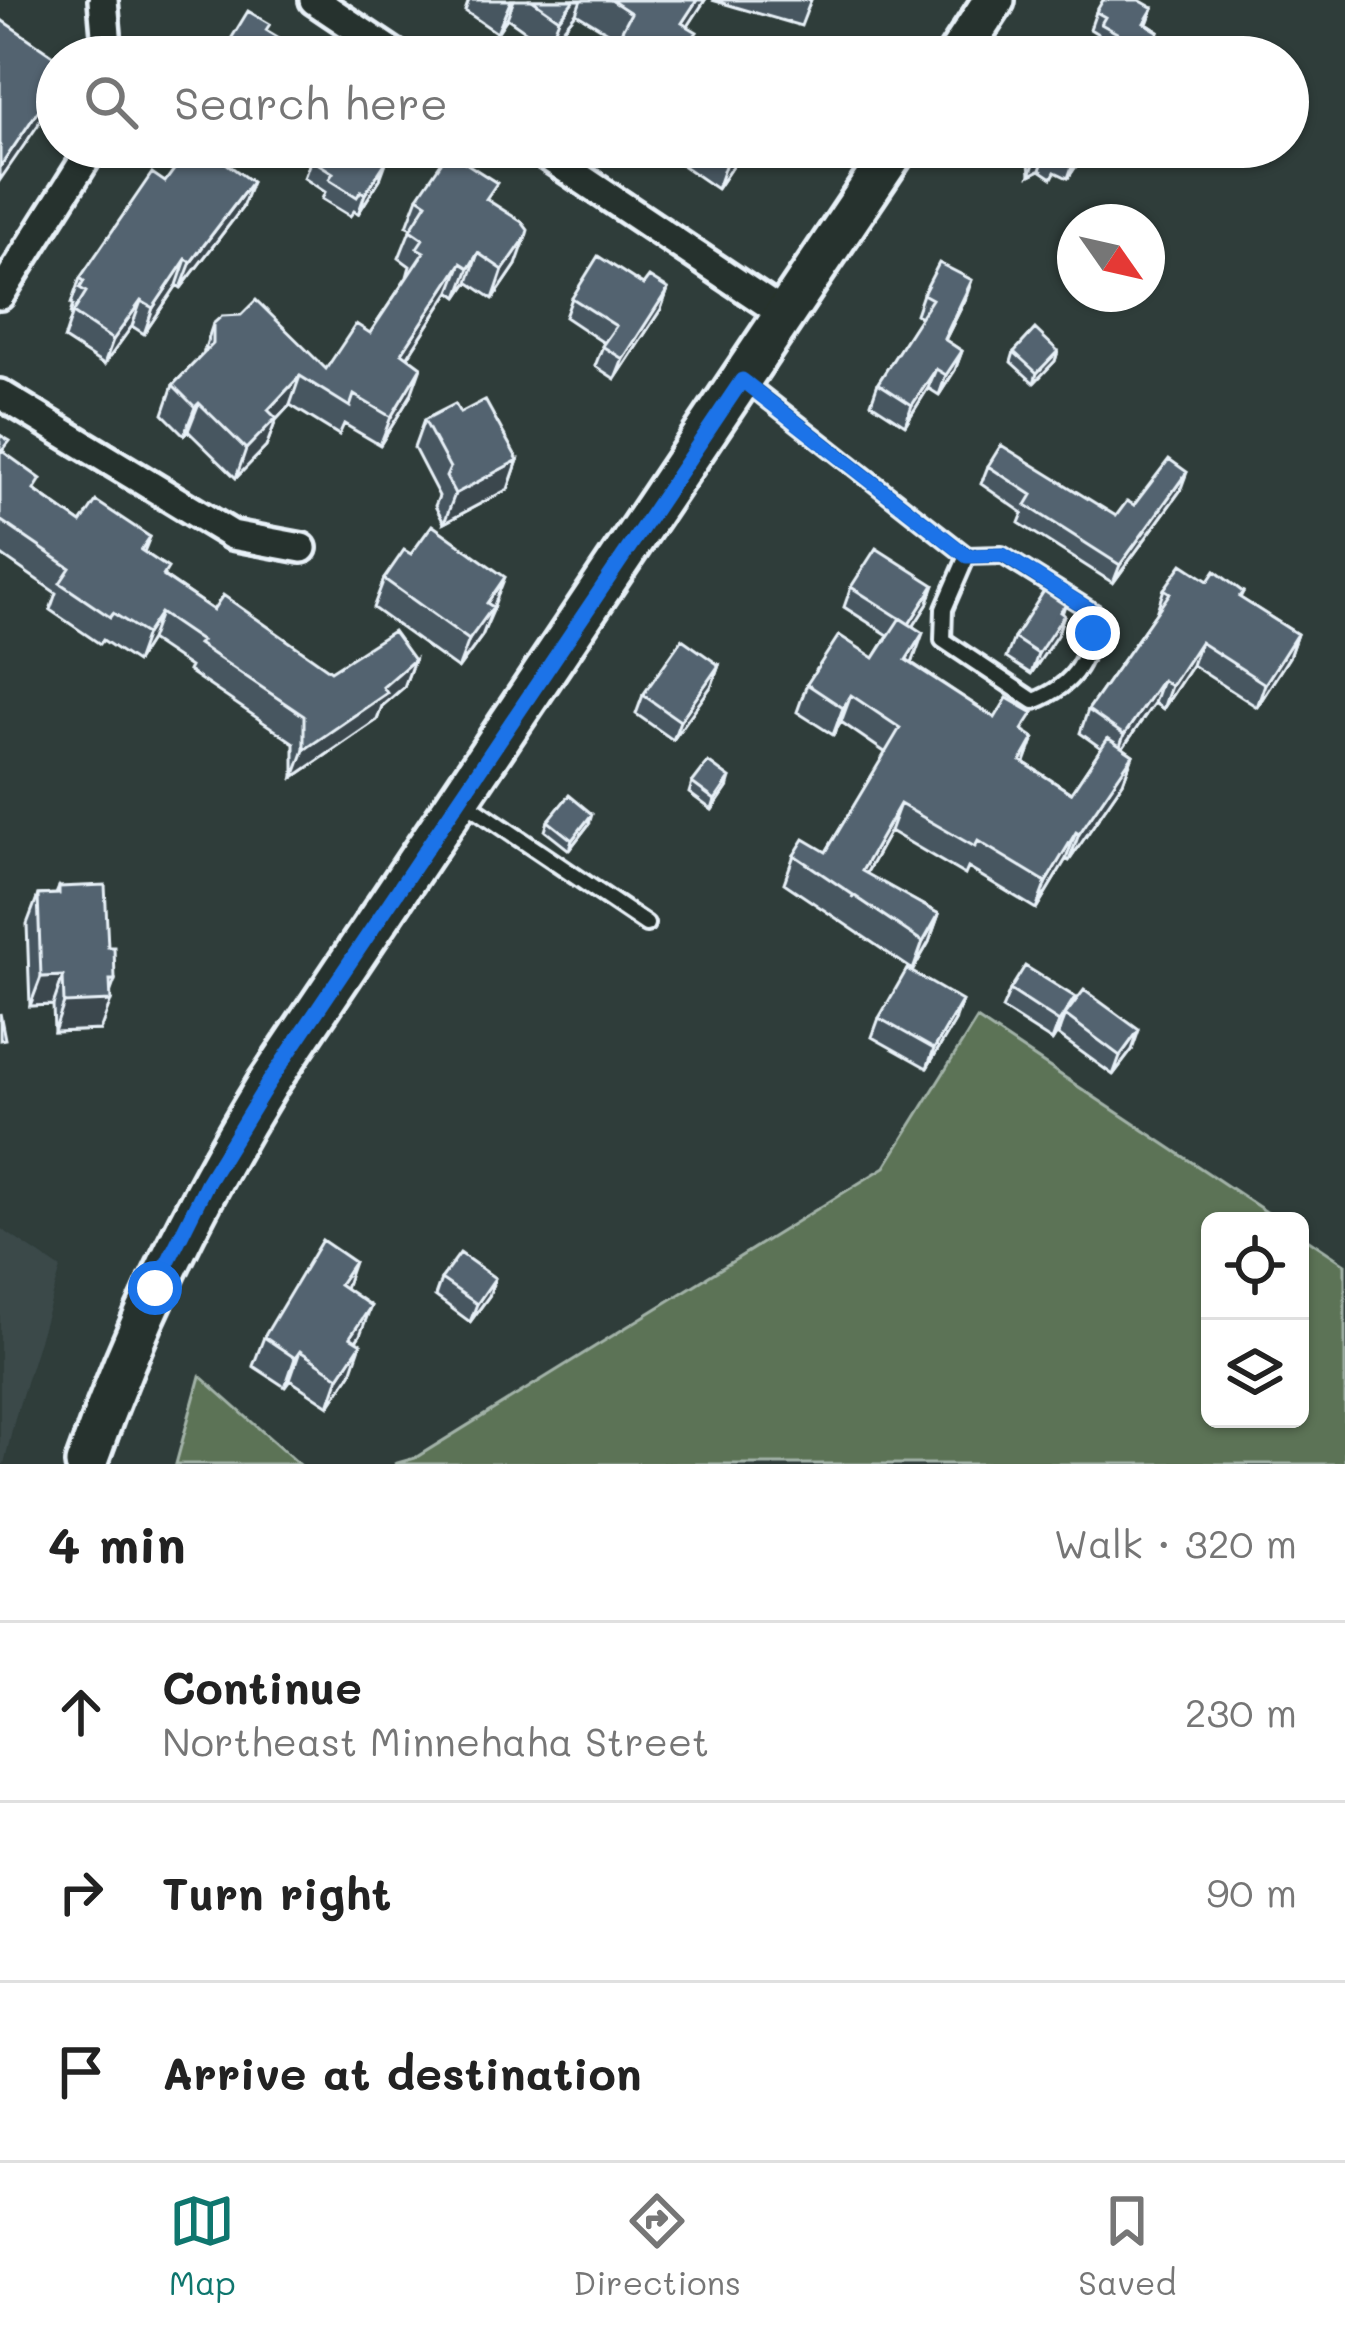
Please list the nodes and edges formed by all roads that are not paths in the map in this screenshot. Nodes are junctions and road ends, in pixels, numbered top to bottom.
1 (103, 0) edge
2 (314, 0) edge
3 (994, 0) edge
4 (106, 36) edge
5 (368, 36) edge
6 (971, 36) edge
7 (81, 168) edge
8 (565, 168) edge
9 (883, 168) edge
10 (0, 295) edge
11 (785, 315) junction
12 (742, 380) junction
13 (0, 394) edge
14 (302, 548) dead end
15 (967, 556) junction
16 (460, 798) junction
17 (646, 924) dead end
18 (86, 1464) edge

1 - 4 street
2 - 5 street
3 - 6 main road
7 - 10 street
8 - 11 street
9 - 11 main road
11 - 12 main road
12 - 15 lane
12 - 16 main road
13 - 14 street
15 - 15 lane
16 - 17 lane
16 - 18 main road

